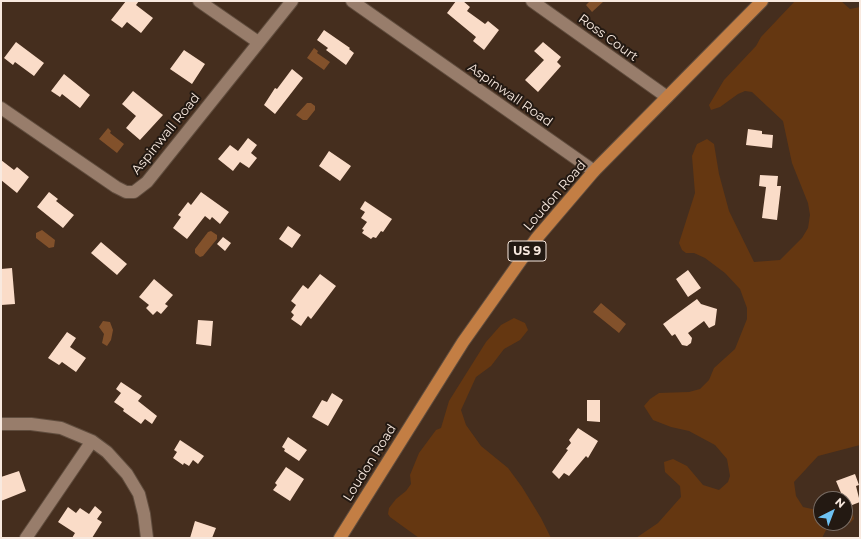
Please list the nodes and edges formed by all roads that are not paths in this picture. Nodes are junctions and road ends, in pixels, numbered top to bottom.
1 (200, 1) edge
2 (292, 1) edge
3 (352, 1) edge
4 (532, 1) edge
5 (762, 1) edge
6 (258, 42) junction
7 (667, 97) junction
8 (1, 108) edge
9 (594, 171) junction
10 (1, 424) edge
11 (92, 441) junction
12 (26, 538) edge
13 (147, 538) edge
14 (340, 538) edge

1 - 6 street
2 - 6 street, Aspinwall Road
3 - 9 street, Aspinwall Road
4 - 7 street, Ross Court
5 - 7 main road, Loudon Road / US 9
6 - 8 street, Aspinwall Road
7 - 9 main road, Loudon Road / US 9
9 - 14 main road, Loudon Road / US 9
10 - 11 street
11 - 12 street
11 - 13 street

